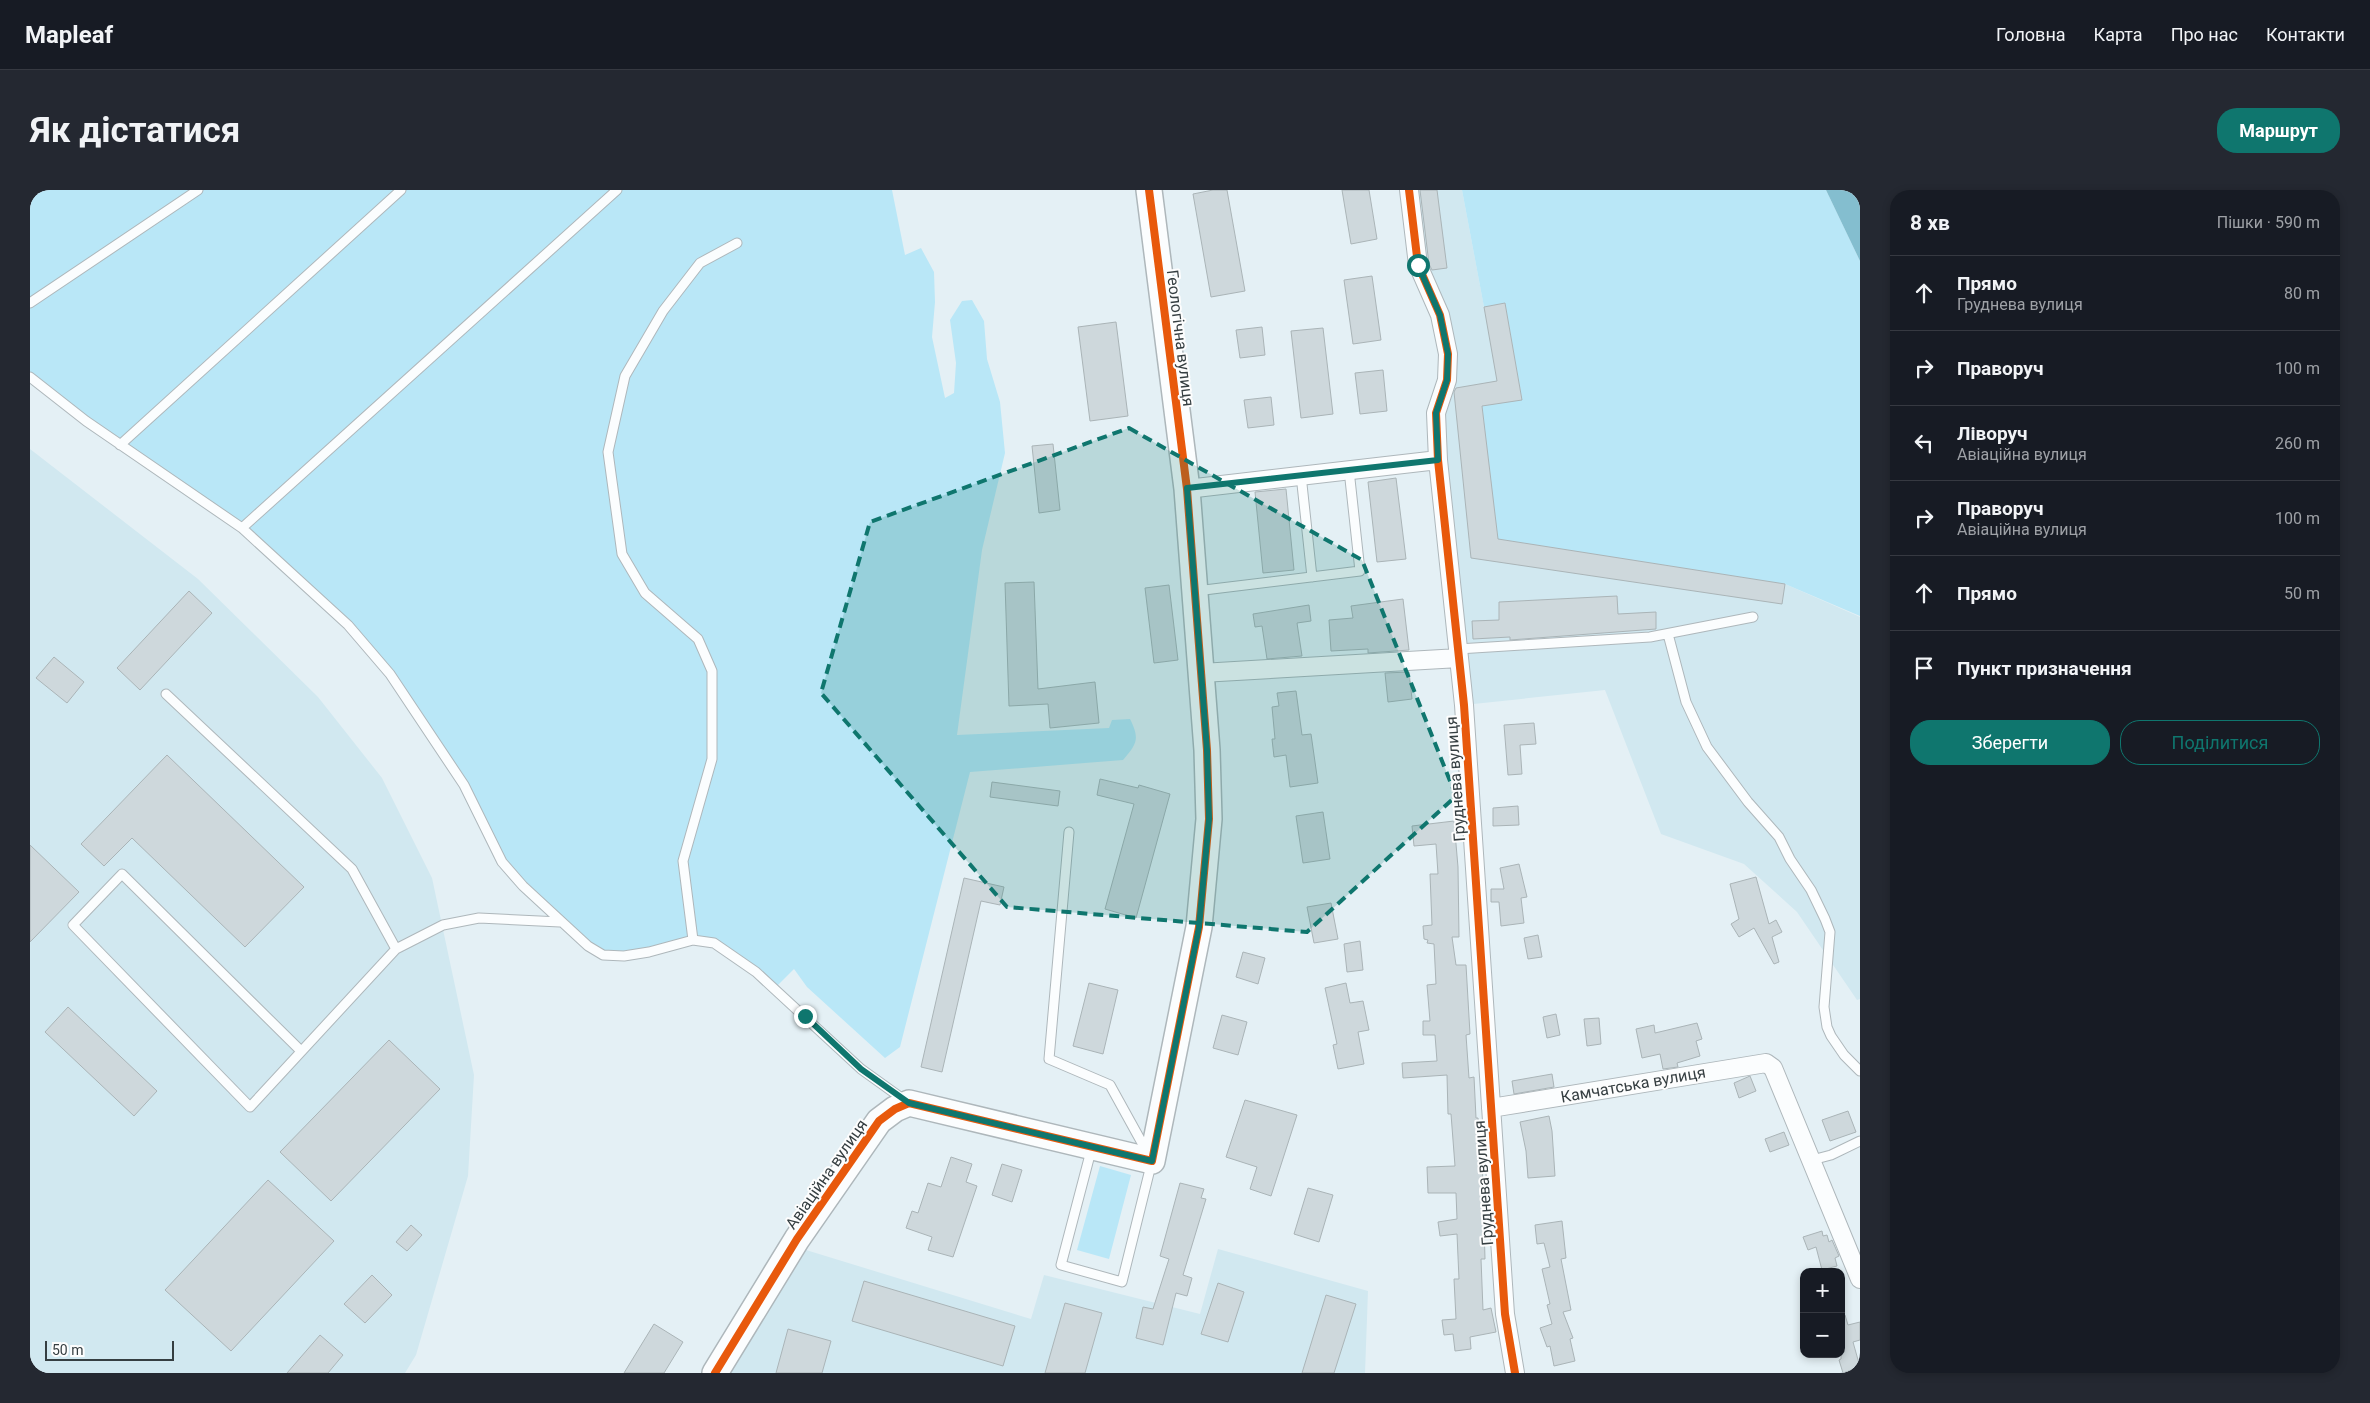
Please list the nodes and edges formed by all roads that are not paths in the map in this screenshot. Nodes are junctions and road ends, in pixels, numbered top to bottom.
1 (198, 190) edge
2 (401, 190) edge
3 (617, 190) edge
4 (1149, 190) edge
5 (1409, 190) edge
6 (737, 243) dead end
7 (30, 303) edge
8 (30, 377) edge
9 (120, 445) junction
10 (1438, 460) junction
11 (1349, 470) junction
12 (1301, 475) junction
13 (1187, 488) junction
14 (242, 528) junction
15 (1312, 577) junction
16 (1195, 591) junction
17 (1752, 617) dead end
18 (1668, 634) junction
19 (1459, 653) junction
20 (1201, 673) junction
21 (166, 694) dead end
22 (1070, 832) dead end
23 (560, 922) junction
24 (693, 940) junction
25 (396, 949) junction
26 (301, 1051) junction
27 (1860, 1071) edge
28 (909, 1103) junction
29 (1491, 1108) junction
30 (1860, 1141) edge
31 (1092, 1147) junction
32 (1812, 1160) junction
33 (1152, 1161) junction
34 (1860, 1279) edge
35 (715, 1373) edge
36 (1515, 1373) edge

1 - 7 lane
2 - 9 lane
3 - 14 lane
4 - 13 street, Геологічна вулиця
5 - 10 street, Груднева вулиця
6 - 24 lane
8 - 9 lane
9 - 14 lane
10 - 11 street
10 - 19 street, Груднева вулиця
11 - 12 street
11 - 15 lane
12 - 13 street
12 - 15 lane
13 - 16 street
14 - 23 lane
15 - 16 lane
16 - 20 street
17 - 18 lane
18 - 19 lane
18 - 27 lane
19 - 20 street
19 - 29 street, Груднева вулиця
20 - 33 street
21 - 25 lane
22 - 33 lane
23 - 24 lane
23 - 25 lane
24 - 28 lane
25 - 26 lane
26 - 26 lane
28 - 31 street
28 - 35 street, Авіаційна вулиця
29 - 32 street, Камчатська вулиця
29 - 36 street, Груднева вулиця
30 - 32 lane
31 - 33 street
31 - 33 lane
32 - 34 street

